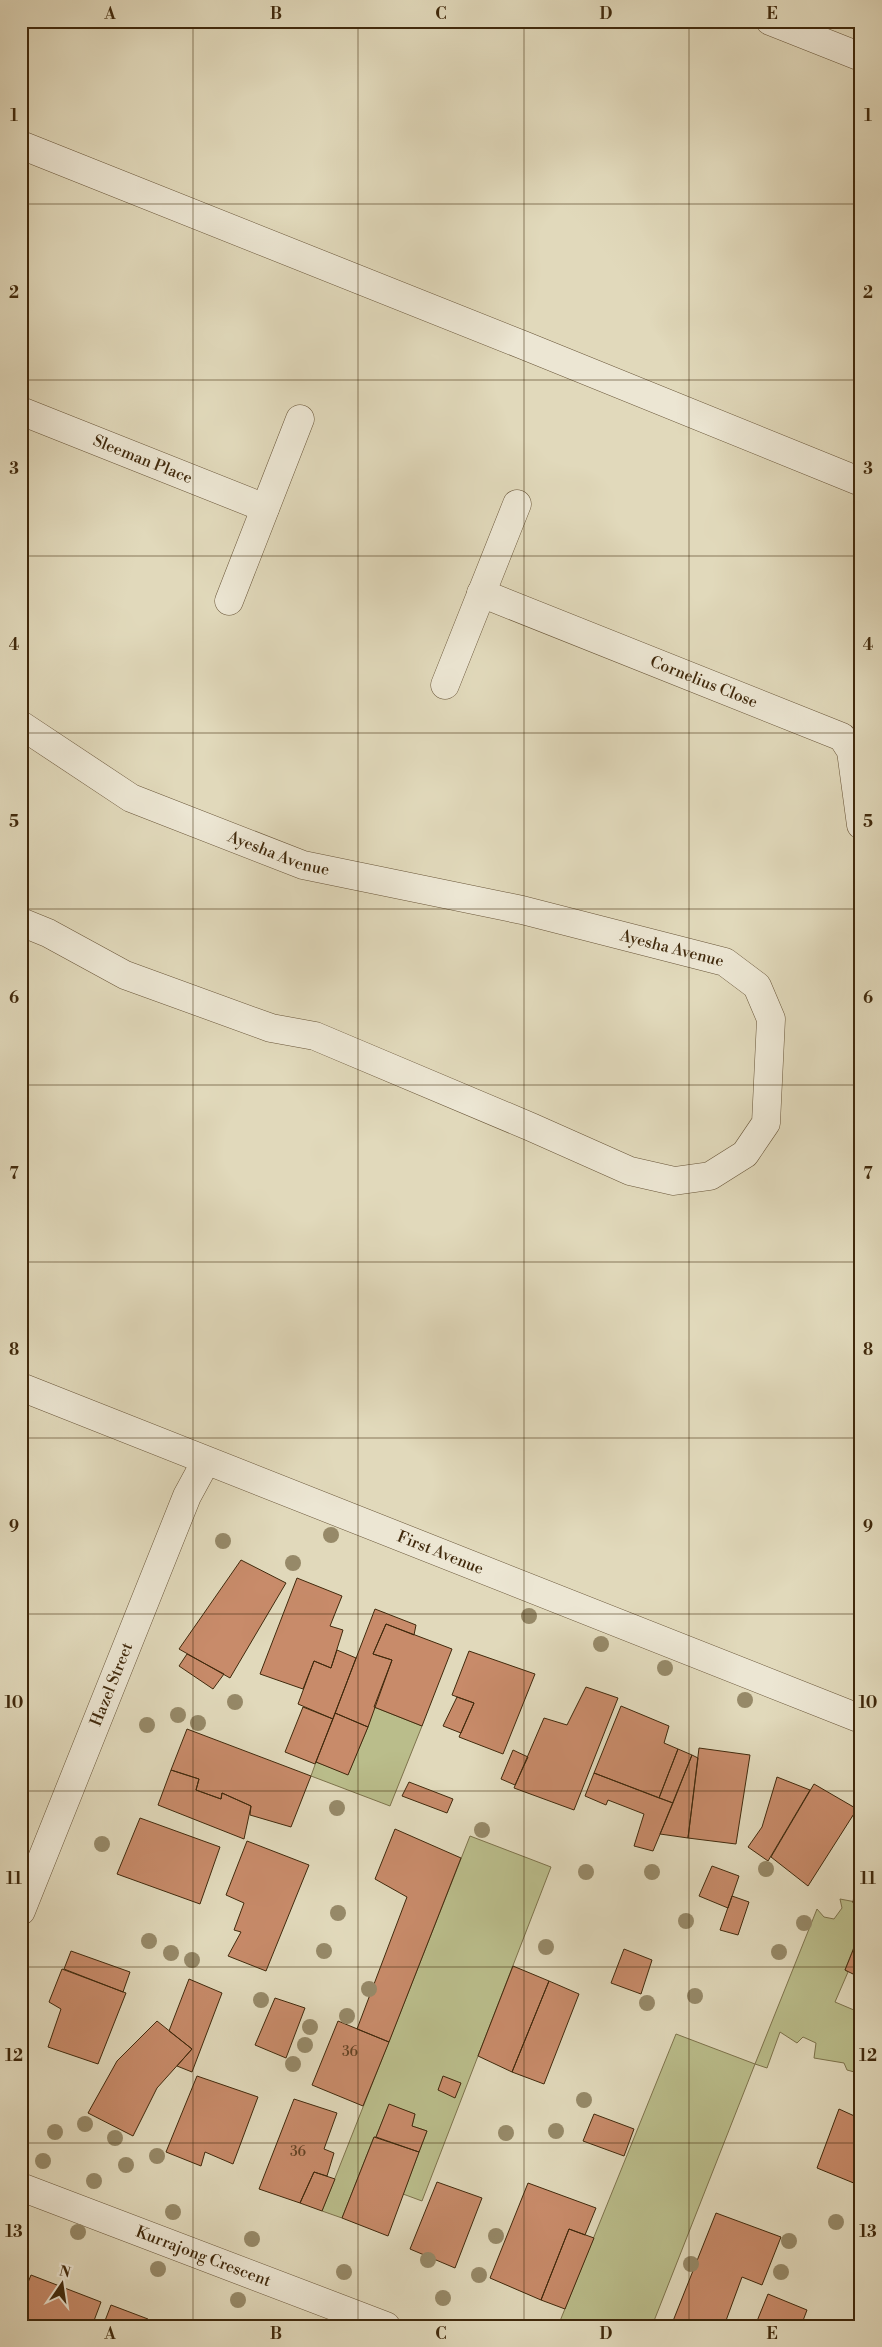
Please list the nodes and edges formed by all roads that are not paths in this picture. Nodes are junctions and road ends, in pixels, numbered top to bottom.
1 (770, 21) edge
2 (861, 57) edge
3 (21, 145) edge
4 (21, 411) edge
5 (300, 419) dead end
6 (861, 482) edge
7 (517, 504) dead end
8 (265, 508) junction
9 (481, 593) junction
10 (229, 601) dead end
11 (445, 685) dead end
12 (21, 725) edge
13 (861, 825) edge
14 (21, 922) edge
15 (21, 1387) edge
16 (206, 1461) junction
17 (861, 1719) edge
18 (21, 1911) edge
19 (21, 2187) edge
20 (386, 2326) edge

1 - 2 street
3 - 6 street
4 - 8 street, Sleeman Place
5 - 8 street
7 - 9 street
8 - 10 street
9 - 11 street
9 - 13 street, Cornelius Close
12 - 14 street, Ayesha Avenue
15 - 16 street, First Avenue
16 - 17 street, First Avenue
16 - 18 street, Hazel Street
19 - 20 street, Kurrajong Crescent

